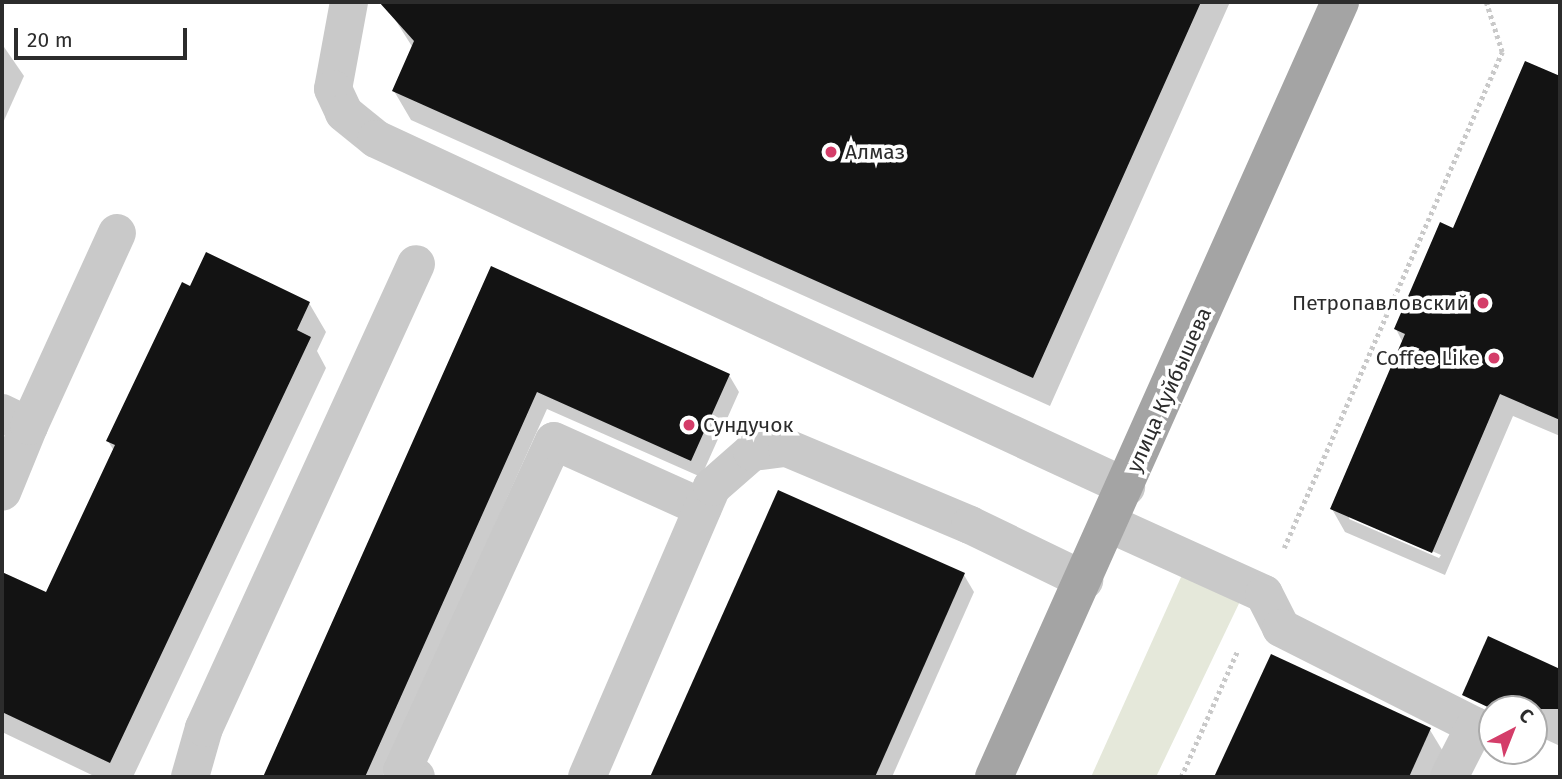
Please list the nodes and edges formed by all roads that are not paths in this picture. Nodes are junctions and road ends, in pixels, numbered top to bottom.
1 (349, 2) edge
2 (1340, 2) edge
3 (117, 233) dead end
4 (416, 264) dead end
5 (15, 420) edge
6 (1126, 487) junction
7 (2, 492) edge
8 (703, 508) junction
9 (1110, 524) junction
10 (1084, 580) junction
11 (190, 777) edge
12 (416, 777) edge
13 (587, 777) edge
14 (993, 777) edge
15 (1450, 777) edge

1 - 6 lane
2 - 6 main road, улица Куйбышева
3 - 5 lane
4 - 11 lane
5 - 7 lane
6 - 9 main road, улица Куйбышева
8 - 10 lane
8 - 12 lane
8 - 13 lane
9 - 10 main road, улица Куйбышева
9 - 15 lane
10 - 14 main road, улица Куйбышева

